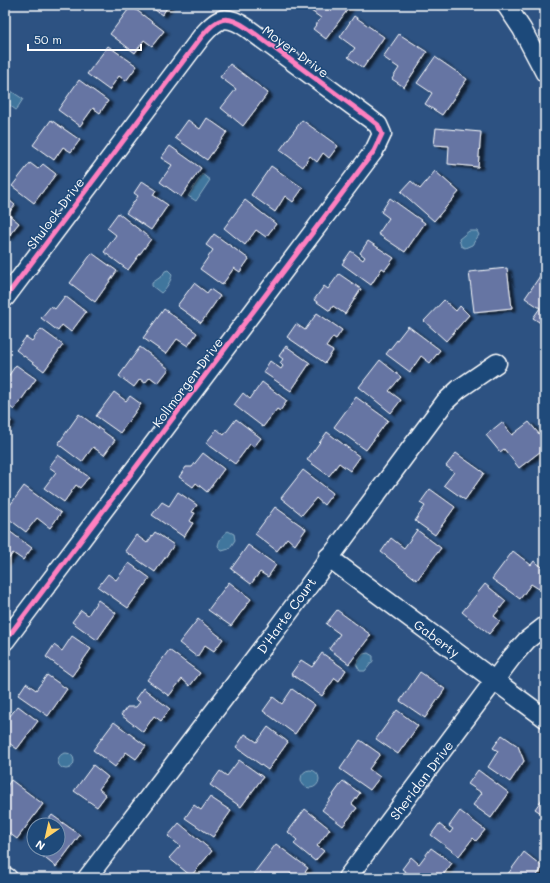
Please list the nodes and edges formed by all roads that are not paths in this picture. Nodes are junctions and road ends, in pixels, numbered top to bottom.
1 (506, 5) edge
2 (545, 73) edge
3 (382, 134) joint
4 (123, 141) joint
5 (7, 290) edge
6 (497, 363) dead end
7 (328, 557) junction
8 (545, 626) edge
9 (5, 641) edge
10 (494, 681) junction
11 (545, 718) edge
12 (5, 876) edge
13 (8, 878) edge
14 (87, 878) edge
15 (347, 878) edge

1 - 2 street
3 - 4 street, Moyer Drive
3 - 9 street, Kollmorgen Drive
4 - 5 street, Shulock Drive
6 - 7 street, D'Harte Court
7 - 10 street, Gaberty
7 - 14 street, D'Harte Court
8 - 10 street, Sheridan Drive
10 - 11 street, Gaberty
10 - 15 street, Sheridan Drive
12 - 13 street

